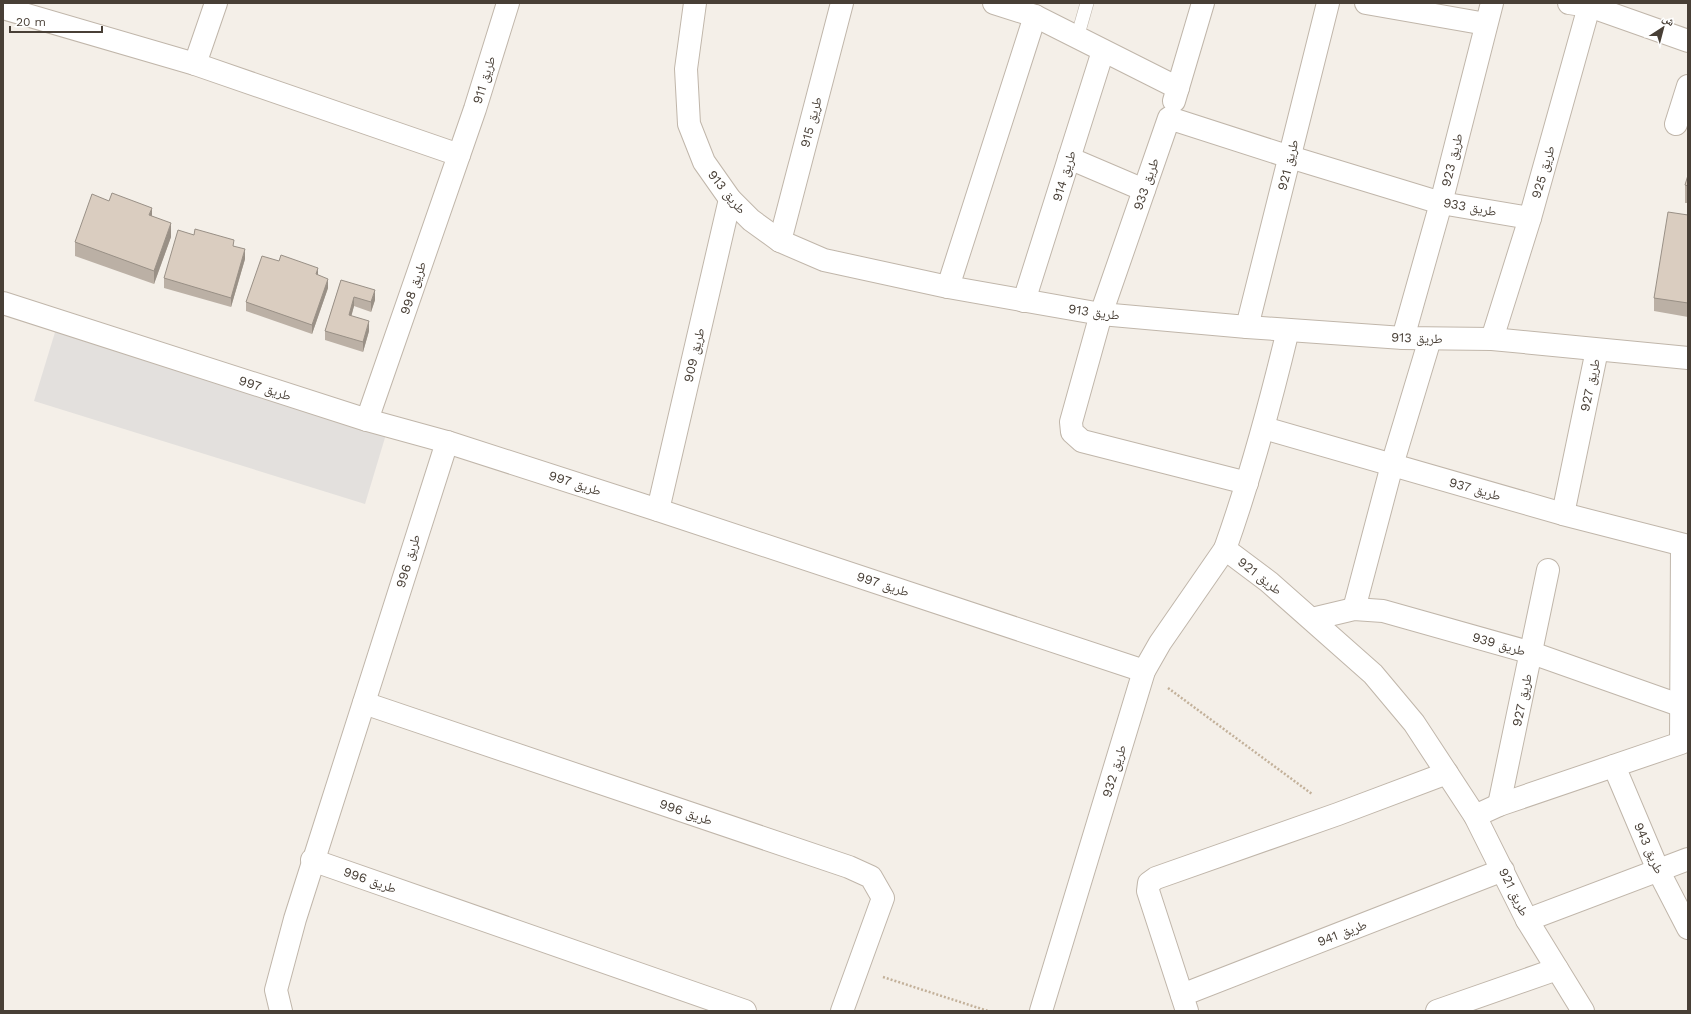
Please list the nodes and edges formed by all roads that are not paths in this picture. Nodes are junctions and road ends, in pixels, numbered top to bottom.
1 (216, 3) edge
2 (508, 3) edge
3 (695, 3) edge
4 (842, 3) edge
5 (994, 3) edge
6 (1086, 3) edge
7 (1203, 3) edge
8 (1328, 3) edge
9 (1366, 3) edge
10 (1492, 3) edge
11 (1583, 4) edge
12 (3, 8) edge
13 (1035, 16) junction
14 (1486, 24) junction
15 (1077, 38) junction
16 (1688, 41) edge
17 (1103, 51) junction
18 (195, 64) junction
19 (1688, 86) edge
20 (1178, 88) junction
21 (1170, 118) junction
22 (1676, 124) dead end
23 (459, 155) junction
24 (1290, 157) junction
25 (1069, 158) junction
26 (1144, 190) junction
27 (730, 199) junction
28 (1442, 203) junction
29 (1530, 218) junction
30 (780, 241) junction
31 (948, 287) junction
32 (1024, 301) junction
33 (3, 303) edge
34 (1101, 314) junction
35 (1247, 327) junction
36 (1288, 330) junction
37 (1402, 338) junction
38 (1430, 339) junction
39 (1492, 339) junction
40 (1597, 350) junction
41 (1688, 358) edge
42 (367, 420) junction
43 (1264, 428) junction
44 (447, 442) junction
45 (1392, 465) junction
46 (1247, 483) junction
47 (658, 510) junction
48 (1563, 514) junction
49 (1685, 546) edge
50 (1225, 549) junction
51 (1548, 570) dead end
52 (1354, 609) junction
53 (1312, 619) junction
54 (1532, 653) junction
55 (1144, 671) junction
56 (364, 703) junction
57 (1682, 706) junction
58 (1614, 766) junction
59 (1447, 773) junction
60 (1499, 805) junction
61 (1475, 816) junction
62 (1688, 859) edge
63 (312, 860) junction
64 (1503, 870) junction
65 (1658, 870) junction
66 (1527, 920) junction
67 (1688, 928) edge
68 (1557, 969) junction
69 (1184, 1003) edge
70 (282, 1011) edge
71 (745, 1011) edge
72 (842, 1011) edge
73 (1041, 1011) edge
74 (1437, 1011) edge
75 (1583, 1011) edge

1 - 18 street
2 - 23 street, طريق 911
3 - 27 street, طريق 913
4 - 30 street, طريق 915
5 - 13 street
6 - 15 lane
7 - 20 street
8 - 24 street, طريق 921
9 - 14 street
10 - 14 street, طريق 923
11 - 16 street
11 - 29 street, طريق 925
12 - 18 street
13 - 15 street
13 - 31 street
14 - 28 street, طريق 923
15 - 17 street
17 - 20 street
17 - 25 street, طريق 914
18 - 23 street
19 - 22 street
20 - 21 street
21 - 24 street, طريق 933
21 - 26 street, طريق 933
23 - 42 street, طريق 998
24 - 28 street, طريق 933
24 - 35 street, طريق 921
25 - 26 street
25 - 32 street, طريق 914
26 - 34 street, طريق 933
27 - 30 street, طريق 913
27 - 47 street, طريق 909
28 - 29 street, طريق 933
28 - 37 street, طريق 923
29 - 39 street, طريق 925
30 - 31 street, طريق 913
31 - 32 street, طريق 913
32 - 34 street, طريق 913
33 - 42 street, طريق 997
34 - 35 street, طريق 913
34 - 46 street, طريق 933
35 - 36 street, طريق 913
36 - 37 street, طريق 913
36 - 43 street, طريق 921
37 - 38 street, طريق 913
38 - 39 street, طريق 913
38 - 45 street
39 - 40 street, طريق 913
40 - 41 street, طريق 913
40 - 48 street, طريق 927
42 - 44 street, طريق 997
43 - 45 street, طريق 937
43 - 46 street, طريق 921
44 - 47 street, طريق 997
44 - 56 street, طريق 996
45 - 48 street, طريق 937
45 - 52 street
46 - 50 street, طريق 921
47 - 55 street, طريق 997
48 - 49 street, طريق 937
49 - 57 street
50 - 53 street, طريق 921
50 - 55 street, طريق 932
51 - 54 street, طريق 927
52 - 53 street, طريق 939
52 - 54 street, طريق 939
53 - 59 street, طريق 921
54 - 57 street, طريق 939
54 - 60 street, طريق 927
55 - 73 street, طريق 932
56 - 63 street, طريق 996
56 - 72 street, طريق 996
57 - 58 street
58 - 60 street
58 - 65 street, طريق 943
59 - 61 street, طريق 921
59 - 69 street, طريق 941
60 - 61 street
61 - 64 street, طريق 921
62 - 65 street
63 - 70 street, طريق 996
63 - 71 street, طريق 996
64 - 66 street, طريق 921
64 - 69 street, طريق 941
65 - 66 street
65 - 67 street, طريق 943
66 - 68 street, طريق 921
68 - 74 street
68 - 75 street, طريق 921

